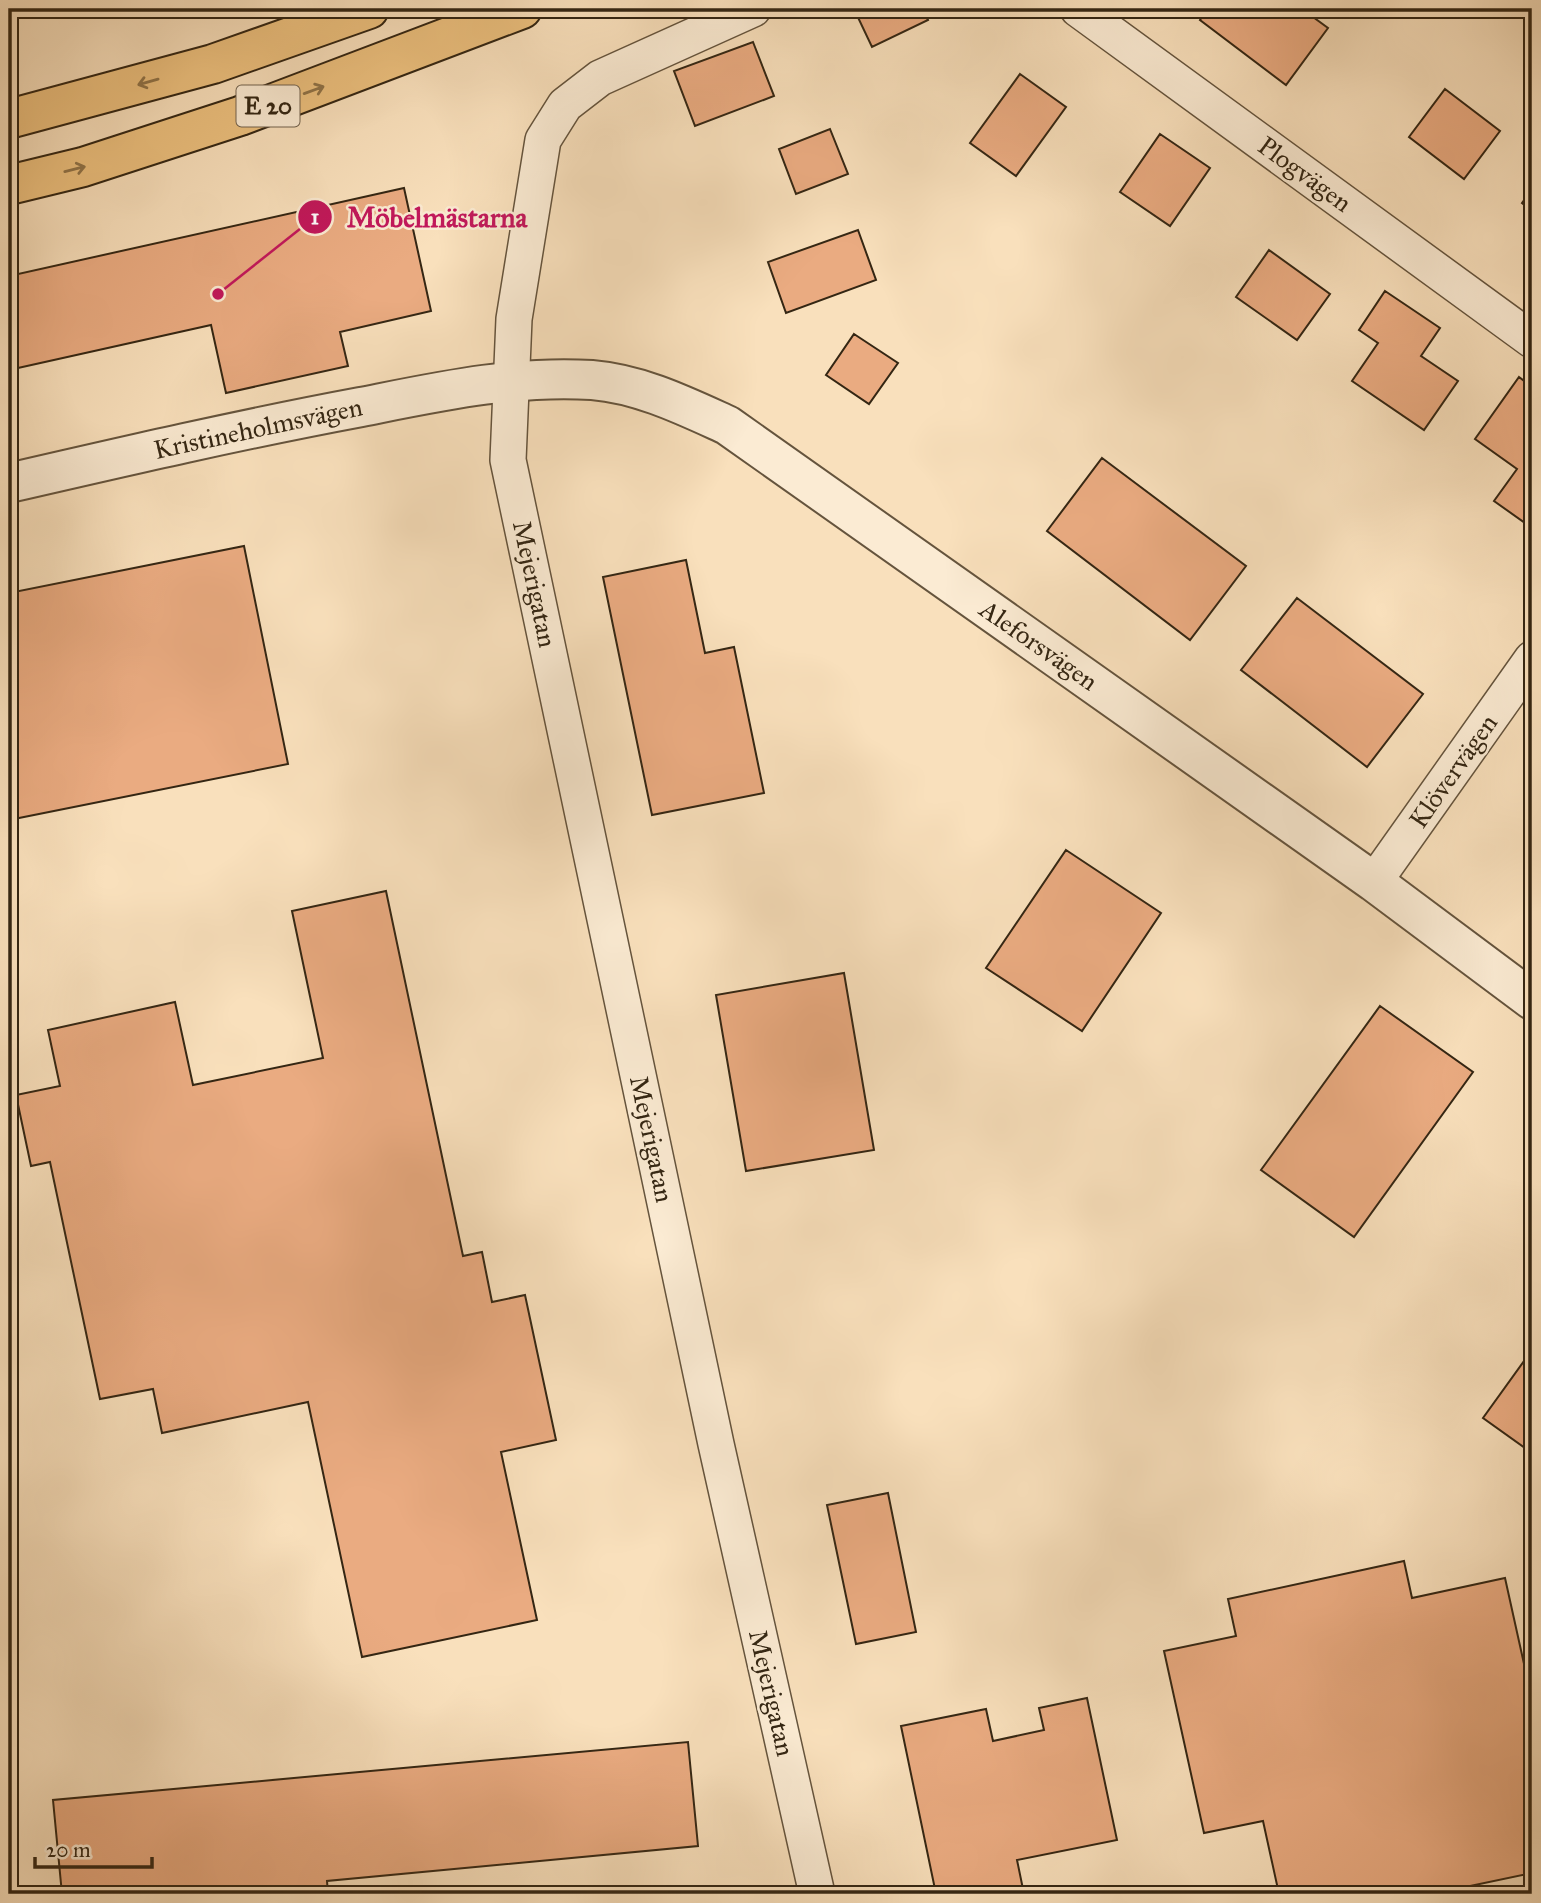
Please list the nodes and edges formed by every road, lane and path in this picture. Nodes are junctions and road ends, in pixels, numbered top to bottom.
1 (369, 9) edge
2 (522, 9) edge
3 (753, 9) edge
4 (1078, 9) edge
5 (9, 119) edge
6 (9, 185) edge
7 (1532, 340) edge
8 (510, 381) junction
9 (9, 483) edge
10 (1532, 659) edge
11 (1374, 882) junction
12 (1532, 1000) edge
13 (817, 1894) edge

1 -> 5 highway, E 20
6 -> 2 highway, E 20
3 - 8 street, Mejerigatan
4 - 7 street, Plogvägen
8 - 9 street, Kristineholmsvägen
8 - 11 street, Aleforsvägen
8 - 13 street, Mejerigatan
10 - 11 street, Klövervägen
11 - 12 street, Aleforsvägen

